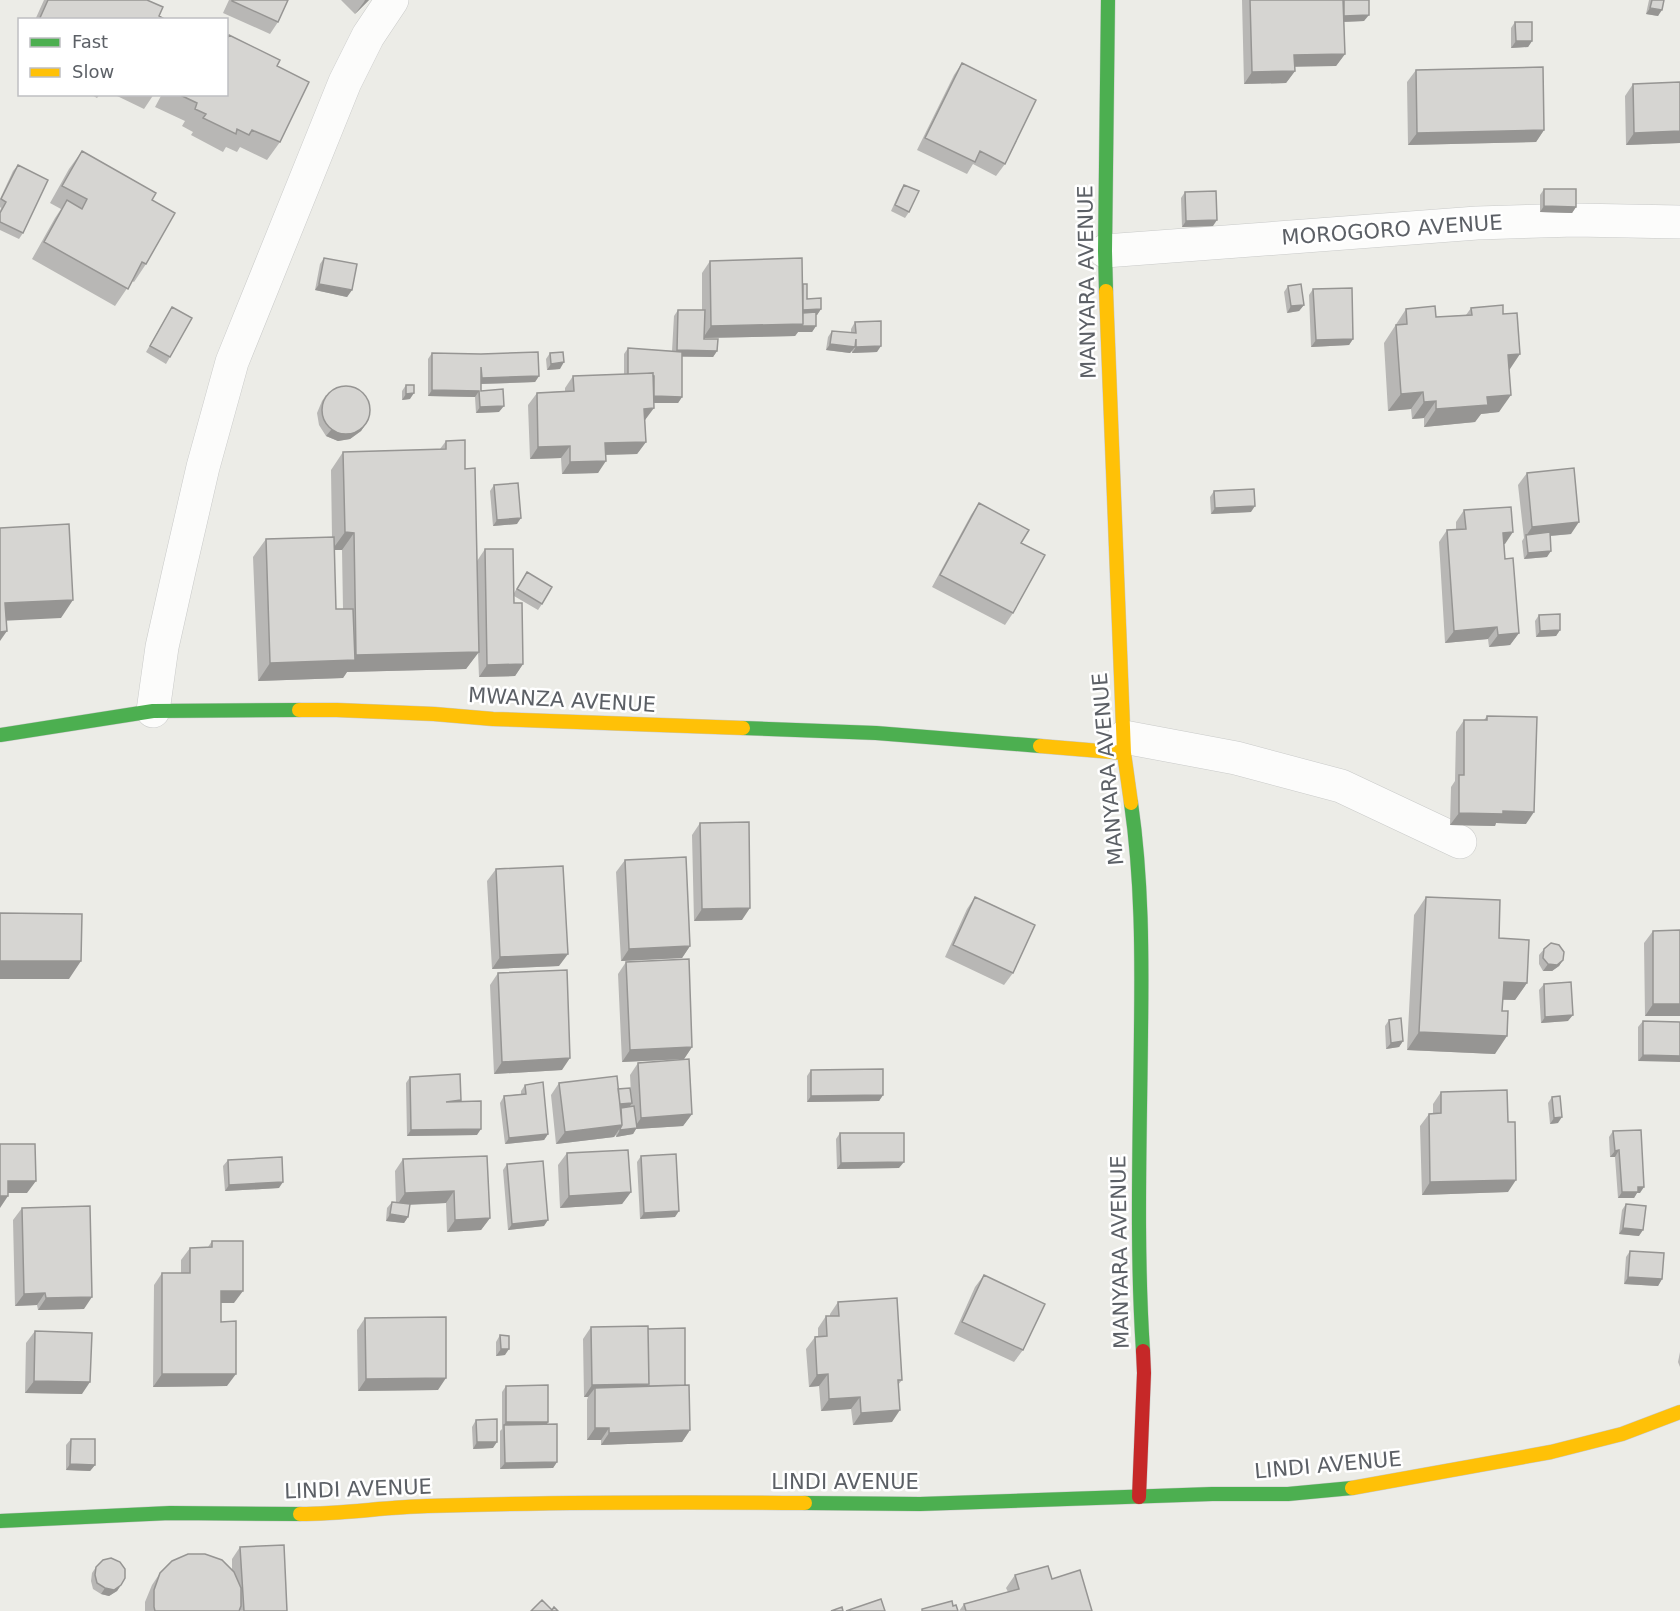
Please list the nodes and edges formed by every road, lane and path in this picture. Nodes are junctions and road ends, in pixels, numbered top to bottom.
1 (393, 0) edge
2 (1108, 0) edge
3 (1680, 222) edge
4 (1105, 251) junction
5 (153, 711) junction
6 (0, 735) edge
7 (1124, 745) junction
8 (1461, 843) dead end
9 (1680, 1412) edge
10 (1138, 1497) junction
11 (0, 1521) edge

1 - 5 street
2 - 4 street, MANYARA AVENUE
3 - 4 street, MOROGORO AVENUE
4 - 7 street, MANYARA AVENUE
5 - 6 street, MWANZA AVENUE
5 - 7 street, MWANZA AVENUE
7 - 8 street
7 - 10 street, MANYARA AVENUE
9 - 10 street, LINDI AVENUE
10 - 11 street, LINDI AVENUE

